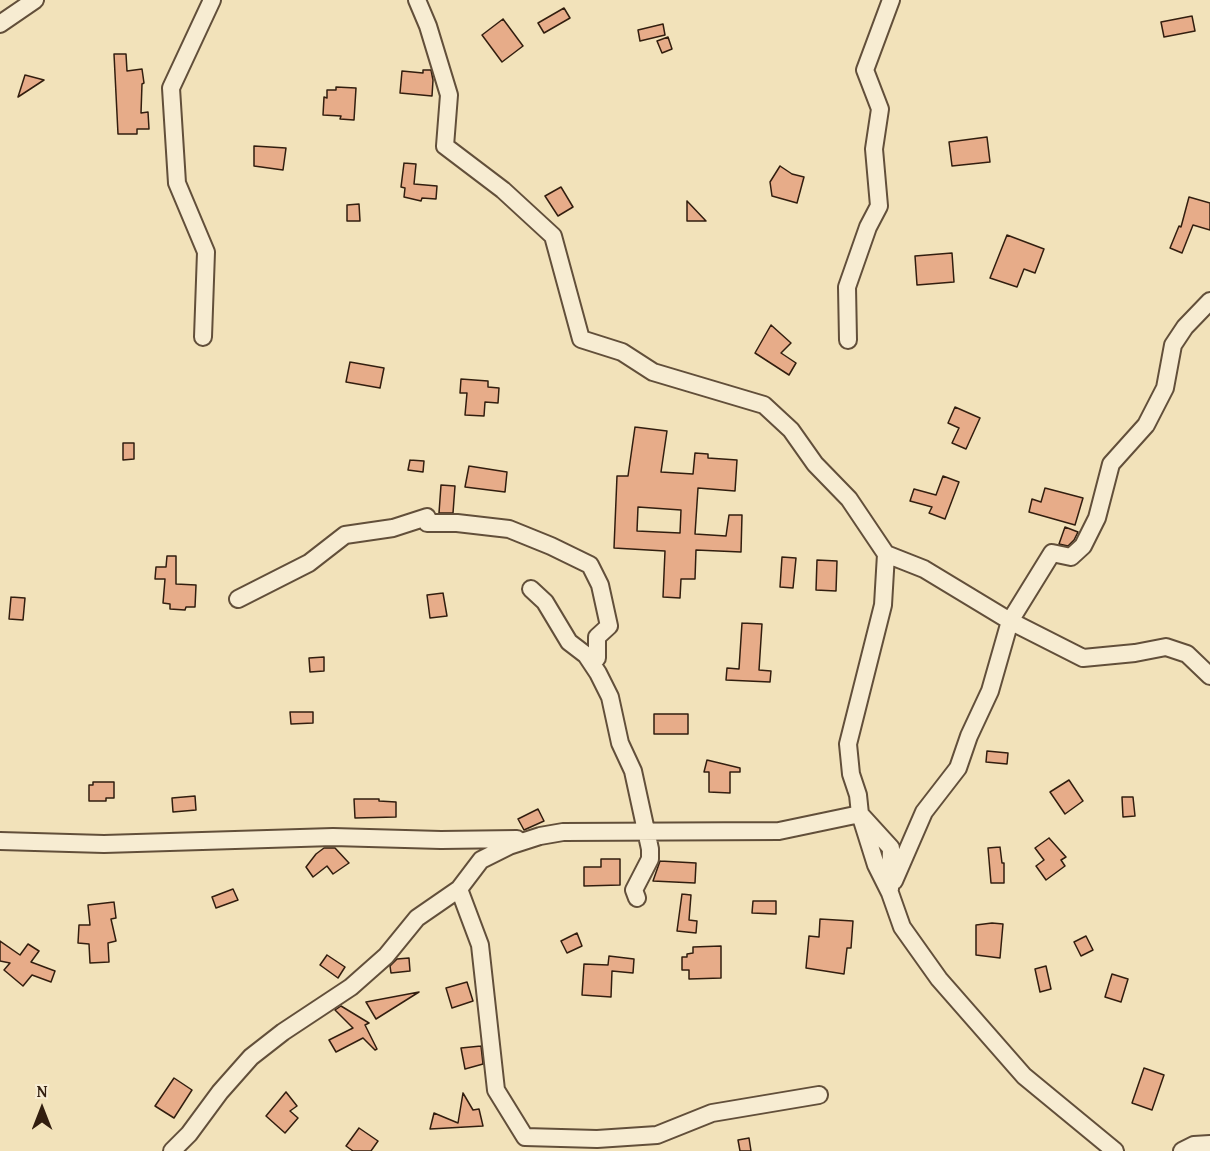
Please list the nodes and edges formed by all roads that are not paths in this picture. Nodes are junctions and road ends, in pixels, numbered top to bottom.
1 (35, 0) edge
2 (212, 0) edge
3 (417, 0) edge
4 (891, 0) edge
5 (0, 24) edge
6 (1210, 301) edge
7 (203, 337) dead end
8 (848, 340) dead end
9 (886, 554) junction
10 (531, 589) dead end
11 (238, 599) dead end
12 (1010, 621) junction
13 (586, 655) junction
14 (1210, 676) edge
15 (860, 814) junction
16 (645, 831) junction
17 (530, 839) junction
18 (0, 841) edge
19 (459, 889) junction
20 (890, 893) junction
21 (637, 898) dead end
22 (819, 1095) dead end
23 (1210, 1144) edge
24 (172, 1151) edge
25 (1115, 1151) edge
26 (1182, 1151) edge

1 - 5 street
2 - 7 street
3 - 9 street
4 - 8 street
6 - 12 street
9 - 12 street
9 - 15 street
10 - 13 street
11 - 13 street
12 - 14 street
12 - 20 street
13 - 16 street
15 - 16 street
15 - 20 street
16 - 17 street
16 - 21 street
17 - 18 street
17 - 19 street
19 - 22 street
19 - 24 street
20 - 25 street
23 - 26 street

